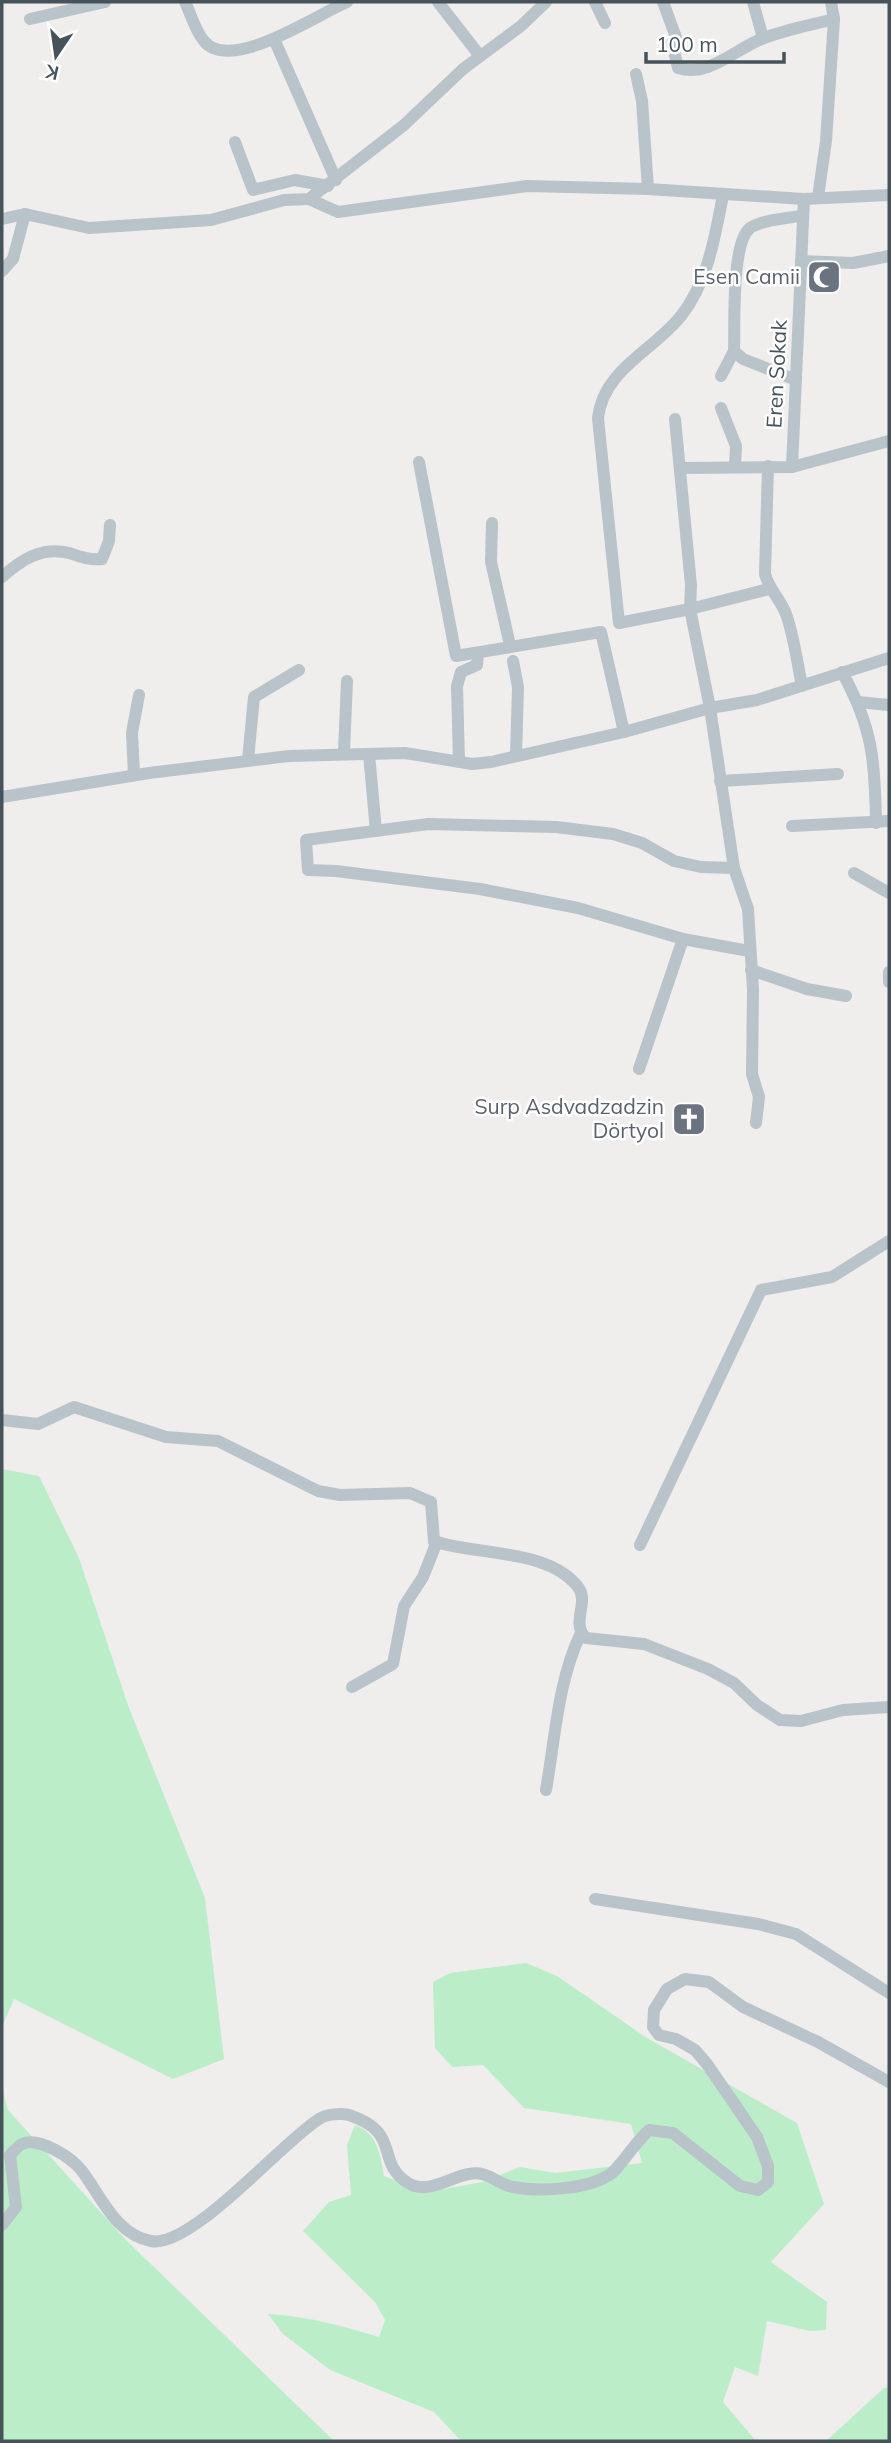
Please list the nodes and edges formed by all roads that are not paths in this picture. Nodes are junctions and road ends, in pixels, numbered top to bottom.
1 (105, 2) edge
2 (185, 2) edge
3 (347, 2) edge
4 (438, 2) edge
5 (546, 2) edge
6 (595, 2) edge
7 (663, 2) edge
8 (754, 2) edge
9 (831, 2) edge
10 (30, 19) dead end
11 (834, 19) junction
12 (605, 23) dead end
13 (763, 38) junction
14 (274, 39) junction
15 (480, 56) junction
16 (636, 74) dead end
17 (235, 142) dead end
18 (332, 183) junction
19 (648, 189) junction
20 (723, 195) junction
21 (889, 195) edge
22 (818, 197) junction
23 (309, 199) junction
24 (804, 199) junction
25 (25, 214) junction
26 (803, 215) junction
27 (2, 219) edge
28 (889, 256) edge
29 (801, 261) junction
30 (2, 271) edge
31 (734, 351) junction
32 (721, 376) dead end
33 (796, 380) junction
34 (721, 408) dead end
35 (675, 419) dead end
36 (889, 441) edge
37 (419, 462) dead end
38 (768, 466) junction
39 (735, 467) junction
40 (792, 467) junction
41 (680, 468) junction
42 (492, 523) dead end
43 (110, 525) dead end
44 (2, 576) edge
45 (769, 589) junction
46 (690, 609) junction
47 (510, 645) junction
48 (478, 653) junction
49 (889, 658) edge
50 (513, 662) dead end
51 (299, 670) dead end
52 (842, 672) junction
53 (347, 681) dead end
54 (802, 686) junction
55 (139, 695) dead end
56 (858, 702) junction
57 (889, 705) edge
58 (710, 708) junction
59 (624, 732) junction
60 (344, 752) junction
61 (369, 754) junction
62 (516, 756) junction
63 (248, 760) junction
64 (459, 762) junction
65 (838, 774) dead end
66 (134, 775) junction
67 (720, 781) junction
68 (2, 797) edge
69 (882, 822) edge
70 (792, 826) dead end
71 (376, 831) junction
72 (734, 868) junction
73 (854, 873) dead end
74 (889, 893) edge
75 (683, 939) junction
76 (749, 951) junction
77 (751, 970) junction
78 (889, 972) edge
79 (889, 982) edge
80 (846, 996) dead end
81 (639, 1069) dead end
82 (757, 1123) dead end
83 (889, 1241) edge
84 (2, 1420) edge
85 (434, 1541) junction
86 (640, 1545) dead end
87 (581, 1633) junction
88 (352, 1688) dead end
89 (889, 1707) edge
90 (546, 1790) dead end
91 (595, 1899) dead end
92 (889, 1993) edge
93 (889, 2082) edge
94 (2, 2225) edge

1 - 10 street
2 - 14 street
3 - 14 street
4 - 15 street
5 - 15 street
6 - 12 street
7 - 13 street
8 - 13 street
9 - 11 street
11 - 13 street
11 - 22 street
14 - 18 street
15 - 18 street
16 - 19 street
17 - 18 street
18 - 23 street
19 - 20 street
19 - 23 street
20 - 24 street
20 - 46 street
21 - 22 street
22 - 24 street
23 - 25 street
24 - 26 street, Eren Sokak
25 - 27 street
25 - 30 street
26 - 29 street, Eren Sokak
26 - 31 street
28 - 29 street
29 - 33 street, Eren Sokak
31 - 32 street
31 - 33 street
33 - 40 street, Eren Sokak
34 - 39 street
35 - 41 street
36 - 40 street
37 - 48 street
38 - 39 street
38 - 40 street
38 - 45 street
39 - 41 street
41 - 46 street
42 - 47 street
43 - 44 street
45 - 46 street
45 - 54 street
46 - 58 street
47 - 48 street
47 - 59 street
48 - 64 street
49 - 52 street
50 - 62 street
51 - 63 street
52 - 54 street
52 - 56 street
53 - 60 street
54 - 58 street
55 - 66 street
56 - 57 street
56 - 69 street
58 - 59 street
58 - 67 street
59 - 62 street
60 - 61 street
60 - 63 street
61 - 64 street
61 - 71 street
62 - 64 street
63 - 66 street
65 - 67 street
66 - 68 street
67 - 72 street
69 - 70 street
71 - 72 street
71 - 75 street
72 - 76 street
73 - 74 street
75 - 76 street
75 - 81 street
76 - 77 street
77 - 80 street
77 - 82 street
78 - 79 street
83 - 86 street
84 - 85 street
85 - 87 street
85 - 88 street
87 - 89 street
87 - 90 street
91 - 92 street
93 - 94 street

